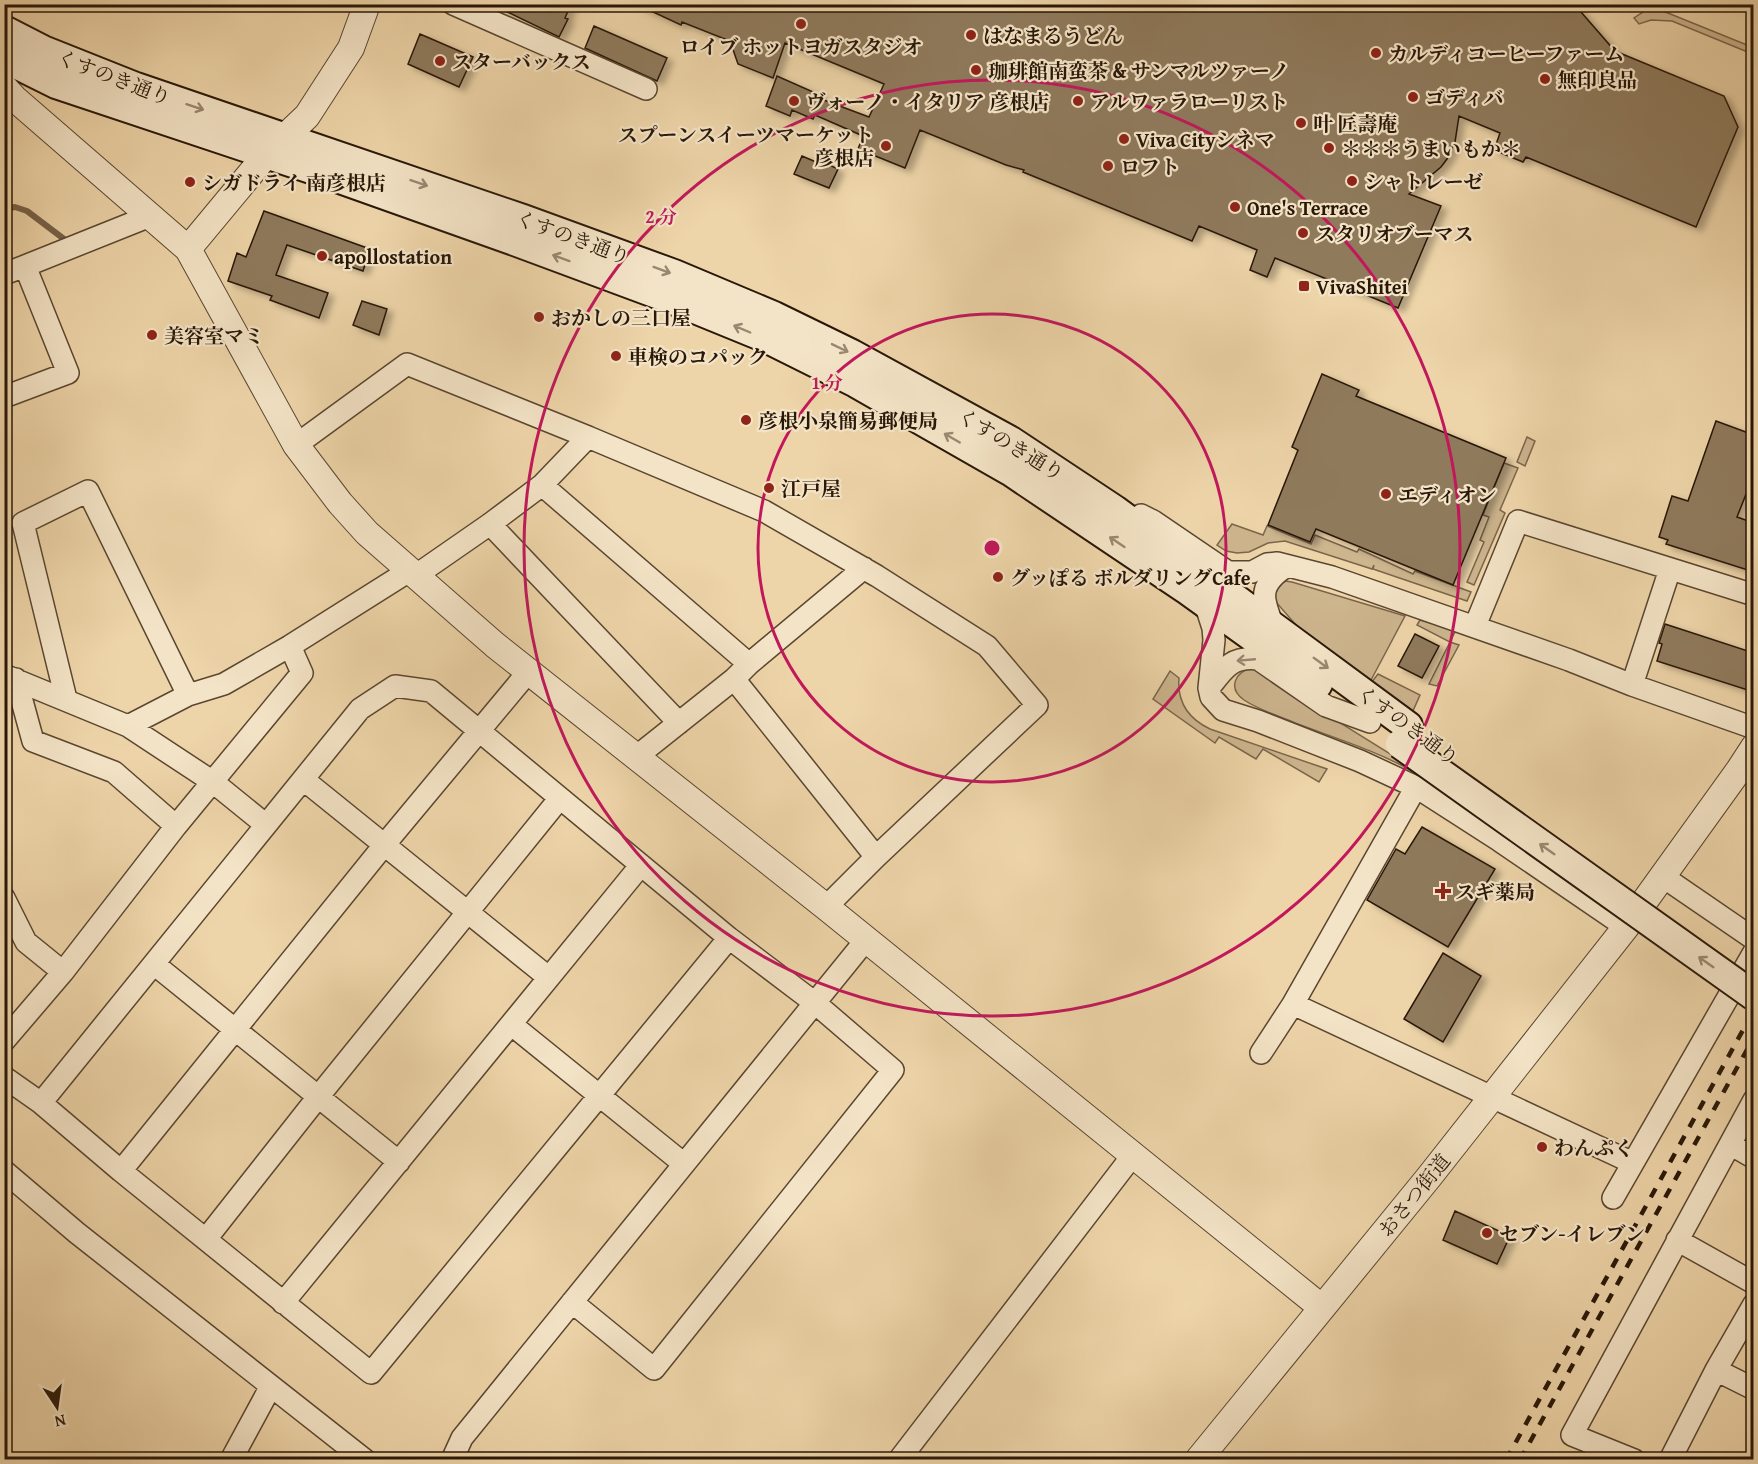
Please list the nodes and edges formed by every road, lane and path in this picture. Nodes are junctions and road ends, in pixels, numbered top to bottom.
1 (367, 4) edge
2 (453, 4) edge
3 (4, 30) edge
4 (4, 58) edge
5 (4, 87) edge
6 (646, 89) dead end
7 (277, 146) junction
8 (150, 216) junction
9 (188, 249) junction
10 (24, 266) junction
11 (4, 274) edge
12 (4, 397) edge
13 (588, 437) junction
14 (296, 445) junction
15 (542, 485) junction
16 (1115, 510) junction
17 (490, 524) junction
18 (1287, 566) junction
19 (864, 568) junction
20 (1670, 569) junction
21 (412, 574) junction
22 (1754, 595) edge
23 (1205, 603) junction
24 (1475, 626) junction
25 (1274, 628) junction
26 (290, 646) junction
27 (529, 671) junction
28 (741, 672) junction
29 (10, 677) edge
30 (1632, 685) junction
31 (1209, 688) junction
32 (188, 695) junction
33 (66, 699) junction
34 (1370, 722) junction
35 (679, 723) junction
36 (128, 726) junction
37 (1754, 728) edge
38 (478, 731) junction
39 (1404, 735) junction
40 (1754, 747) edge
41 (636, 757) junction
42 (304, 780) junction
43 (213, 782) junction
44 (1416, 787) junction
45 (560, 798) junction
46 (266, 825) junction
47 (176, 826) junction
48 (385, 844) junction
49 (876, 857) junction
50 (641, 866) junction
51 (1662, 876) junction
52 (4, 897) edge
53 (826, 908) junction
54 (467, 912) junction
55 (1626, 927) junction
56 (729, 938) junction
57 (1754, 939) edge
58 (865, 941) junction
59 (1754, 952) edge
60 (154, 964) junction
61 (63, 972) junction
62 (1754, 973) edge
63 (549, 977) junction
64 (1754, 996) edge
65 (815, 1003) junction
66 (1293, 1004) junction
67 (512, 1025) junction
68 (236, 1030) junction
69 (4, 1041) edge
70 (1261, 1053) dead end
71 (4, 1077) edge
72 (598, 1094) junction
73 (1491, 1096) junction
74 (318, 1097) junction
75 (1754, 1100) edge
76 (41, 1103) junction
77 (1730, 1144) junction
78 (1133, 1155) junction
79 (1754, 1158) edge
80 (399, 1162) junction
81 (1633, 1163) junction
82 (684, 1164) junction
83 (4, 1171) edge
84 (122, 1171) junction
85 (1613, 1198) dead end
86 (206, 1239) junction
87 (1677, 1240) junction
88 (1754, 1283) edge
89 (572, 1302) junction
90 (283, 1303) junction
91 (1754, 1304) edge
92 (1321, 1307) junction
93 (1716, 1370) junction
94 (271, 1386) junction
95 (1754, 1389) edge
96 (231, 1460) edge
97 (365, 1460) edge
98 (452, 1460) edge
99 (899, 1460) edge
100 (1198, 1460) edge
101 (1634, 1460) edge
102 (1670, 1460) edge

1 - 7 street
2 - 6 street
3 -> 7 main road, くすのき通り
4 - 7 main road, くすのき通り
5 - 8 street
7 - 9 street
7 -> 16 main road, くすのき通り
23 -> 7 main road, くすのき通り
8 - 9 street
8 - 10 street
9 - 14 street
10 - 11 street
10 - 12 street
13 - 14 street
13 - 15 street
13 - 19 street
14 - 21 street
15 - 17 street
15 - 28 street
16 - 18 street
16 - 25 main road, くすのき通り
17 - 21 street
17 - 35 street
18 - 24 street
18 - 25 street
19 - 28 street
19 - 49 street
20 - 22 street
20 - 24 street
20 - 30 street
21 - 26 street
21 - 27 street
23 - 31 street
23 - 34 main road, くすのき通り
24 - 30 street
25 -> 39 main road, くすのき通り
26 - 32 street
26 - 43 street
27 - 38 street
27 - 41 street
28 - 35 street
28 - 49 street
29 - 33 street
29 - 47 street
30 - 37 street
34 -> 31 street
31 - 44 street
32 - 33 street
32 - 36 street
33 - 36 street
34 - 39 main road, くすのき通り
35 - 41 street
36 - 43 street
38 - 42 street
38 - 45 street
38 - 48 street
39 - 62 main road, くすのき通り
64 -> 39 main road, くすのき通り, bridge
40 - 51 street, おさつ街道
41 - 53 street
42 - 46 street
42 - 48 street
43 - 46 street
43 - 47 street
44 - 55 street
44 - 66 street
45 - 50 street
45 - 54 street
46 - 60 street
47 - 61 street
48 - 54 street
48 - 68 street
49 - 53 street
50 - 56 street
50 - 63 street
51 - 55 street, おさつ街道
51 - 57 street
52 - 61 street
53 - 58 street
54 - 63 street
54 - 74 street
55 - 73 street, おさつ街道
56 - 65 street
56 - 72 street
58 - 65 street
58 - 78 street
59 - 81 street
60 - 68 street
60 - 76 street
61 - 69 street
63 - 67 street
65 - 82 street
65 - 89 street
66 - 70 street
66 - 73 street
67 - 72 street
67 - 80 street
68 - 74 street
68 - 84 street
71 - 76 street
72 - 82 street
72 - 90 street
73 - 81 street
73 - 92 street, おさつ街道
74 - 80 street
74 - 86 street
75 - 77 street
76 - 84 street
77 - 79 street
77 - 87 street
78 - 92 street
78 - 99 street
80 - 90 street
81 - 85 street
82 - 89 street
83 - 94 street
84 - 86 street
86 - 90 street
87 - 88 street
87 - 101 street
89 - 98 street
91 - 93 street
92 - 100 street, おさつ街道
93 - 95 street
93 - 102 street
94 - 96 street
94 - 97 street

